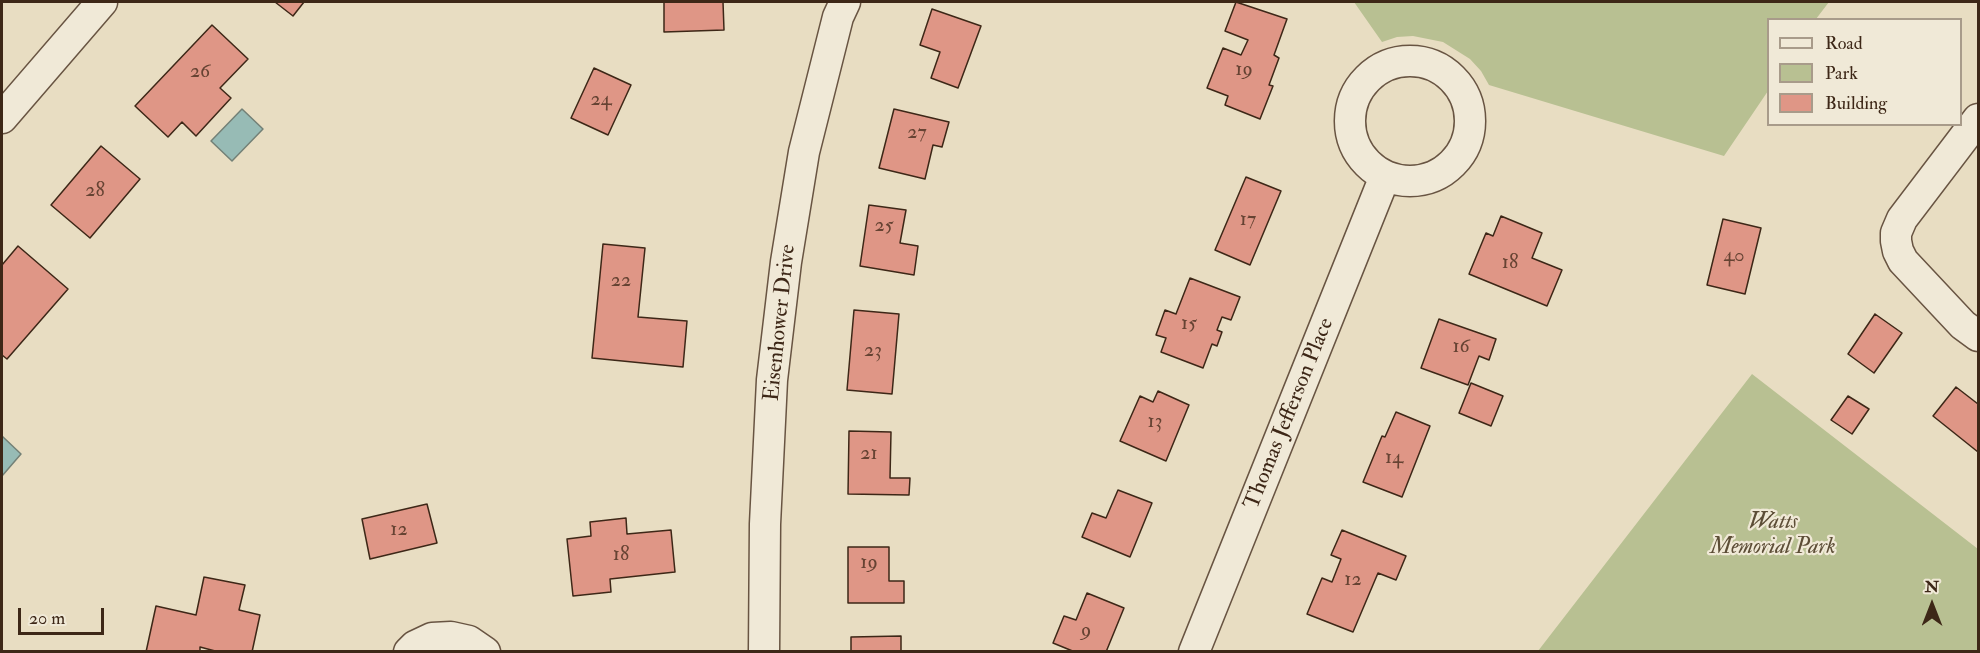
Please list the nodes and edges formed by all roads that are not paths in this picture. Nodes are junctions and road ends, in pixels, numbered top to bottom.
1 (102, 2) edge
2 (845, 2) edge
3 (2, 118) edge
4 (1978, 119) edge
5 (1385, 176) dead end
6 (1978, 336) edge
7 (409, 651) edge
8 (485, 651) edge
9 (764, 651) edge
10 (1194, 651) edge

1 - 3 street
2 - 9 street, Eisenhower Drive
4 - 6 street
5 - 10 street, Thomas Jefferson Place
7 - 8 street

